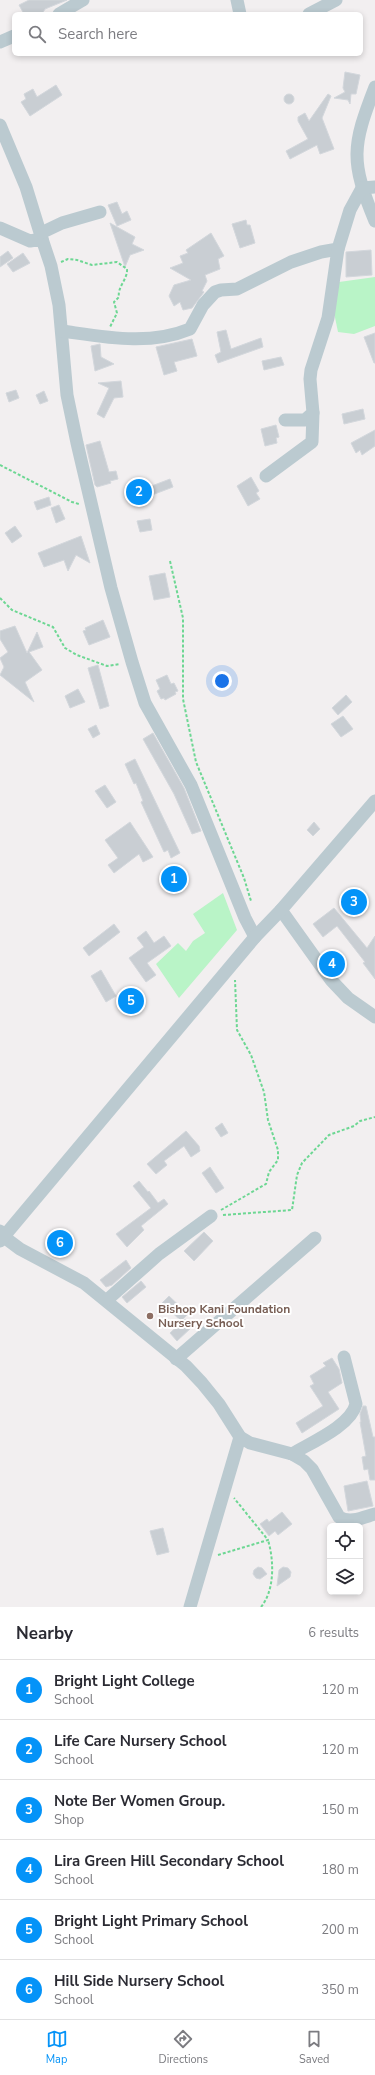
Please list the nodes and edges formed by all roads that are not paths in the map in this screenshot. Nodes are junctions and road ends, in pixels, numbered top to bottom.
1 (83, 0) edge
2 (237, 0) edge
3 (336, 0) edge
4 (62, 12) edge
5 (240, 12) edge
6 (313, 12) edge
7 (12, 37) edge
8 (0, 42) edge
9 (374, 91) edge
10 (0, 125) edge
11 (375, 187) edge
12 (362, 188) junction
13 (100, 212) dead end
14 (375, 221) edge
15 (0, 228) edge
16 (42, 236) junction
17 (338, 249) junction
18 (62, 331) junction
19 (314, 413) junction
20 (285, 420) dead end
21 (266, 476) dead end
22 (374, 805) edge
23 (281, 910) junction
24 (255, 937) junction
25 (375, 1017) edge
26 (211, 1216) road end
27 (1, 1236) edge
28 (315, 1238) dead end
29 (107, 1300) junction
30 (344, 1357) dead end
31 (176, 1359) junction
32 (240, 1438) junction
33 (292, 1454) junction
34 (375, 1514) edge
35 (190, 1607) edge

1 - 4 street
2 - 5 street
3 - 6 street
7 - 8 street
9 - 12 street
10 - 16 street
11 - 12 street
12 - 14 street
12 - 17 street
13 - 16 street
15 - 16 street
16 - 18 street
17 - 18 street
17 - 19 street
18 - 24 street
19 - 20 street
19 - 21 street
22 - 23 street
23 - 24 street
23 - 25 street
24 - 27 street
26 - 29 street
27 - 29 street
28 - 31 street
29 - 31 street
30 - 33 street
31 - 32 street
32 - 33 street
32 - 35 street
33 - 34 street

